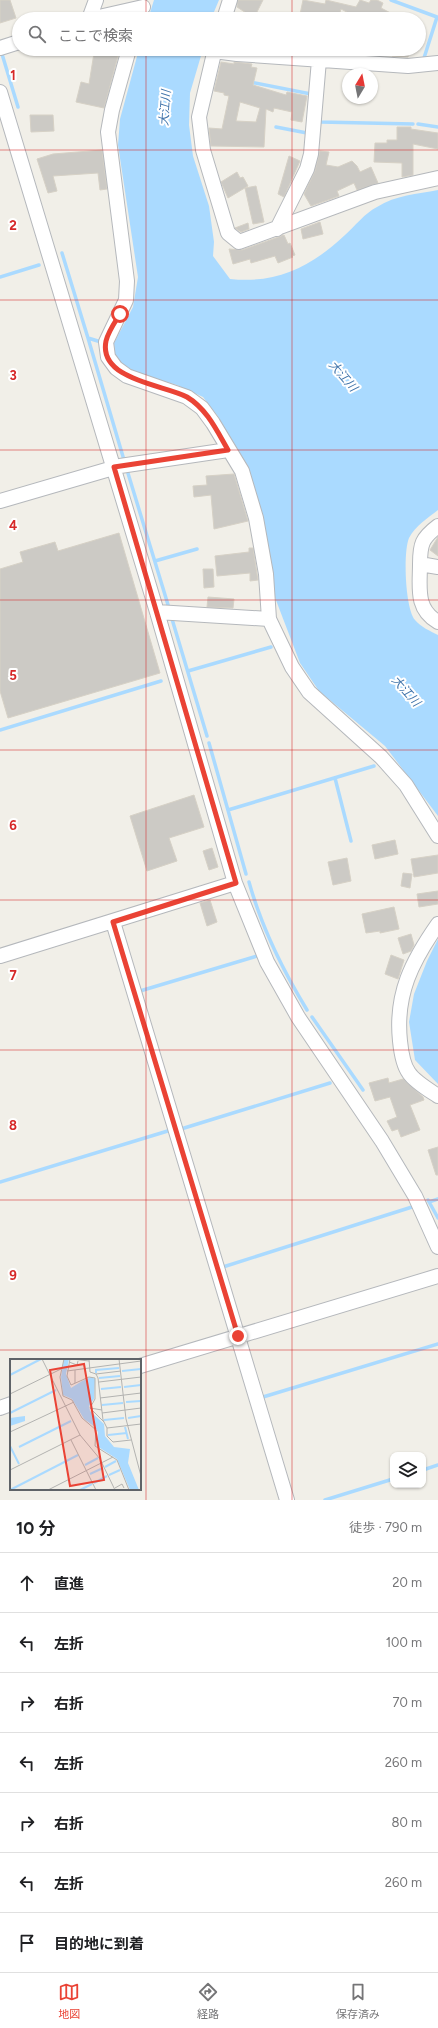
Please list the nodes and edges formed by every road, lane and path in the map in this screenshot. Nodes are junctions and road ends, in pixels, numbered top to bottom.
1 (96, 0) edge
2 (230, 0) edge
3 (143, 9) edge
4 (92, 12) edge
5 (127, 12) edge
6 (226, 12) edge
7 (12, 44) edge
8 (0, 48) edge
9 (127, 56) edge
10 (213, 56) edge
11 (264, 56) edge
12 (319, 60) junction
13 (438, 63) edge
14 (0, 92) edge
15 (438, 178) edge
16 (278, 229) junction
17 (228, 450) junction
18 (114, 467) junction
19 (0, 501) edge
20 (438, 526) edge
21 (420, 564) junction
22 (438, 567) edge
23 (158, 612) junction
24 (270, 619) junction
25 (438, 622) edge
26 (438, 836) edge
27 (236, 883) junction
28 (113, 922) junction
29 (438, 924) edge
30 (0, 956) edge
31 (438, 1096) edge
32 (438, 1248) edge
33 (438, 1276) edge
34 (238, 1336) junction
35 (141, 1366) edge
36 (10, 1404) edge
37 (0, 1408) edge
38 (287, 1500) edge

1 - 4 street
2 - 6 street
3 - 5 street
7 - 8 street
9 - 17 street
10 - 16 street
11 - 12 street
12 - 13 street
12 - 16 street
14 - 18 street
15 - 16 street
17 - 18 street
17 - 24 street
18 - 19 street
18 - 23 street
20 - 21 street
21 - 22 street
21 - 25 street
23 - 24 street
23 - 27 street
24 - 26 street
27 - 28 street
27 - 32 street
28 - 30 street
28 - 34 street
29 - 31 street
33 - 34 street
34 - 35 street
34 - 38 street
36 - 37 street

